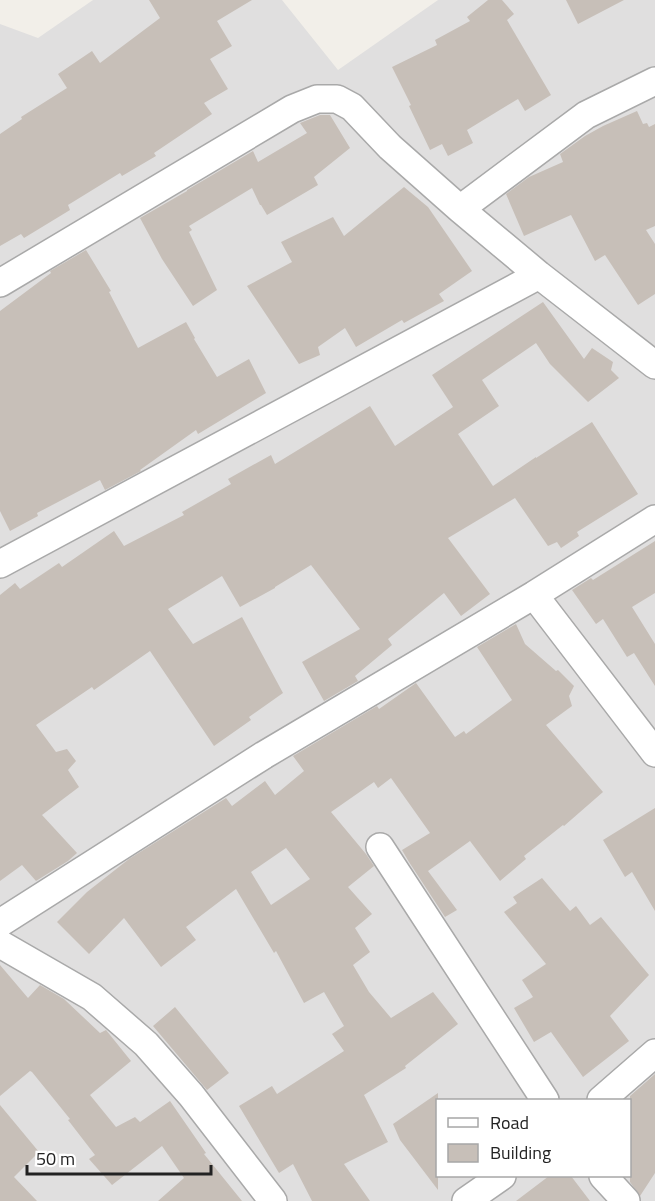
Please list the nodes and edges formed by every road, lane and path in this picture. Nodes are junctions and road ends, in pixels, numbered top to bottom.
1 (655, 81) edge
2 (460, 209) junction
3 (539, 275) junction
4 (0, 283) edge
5 (655, 365) edge
6 (655, 519) edge
7 (0, 564) edge
8 (534, 595) junction
9 (655, 753) edge
10 (380, 847) dead end
11 (0, 923) edge
12 (0, 944) edge
13 (655, 1053) edge
14 (544, 1099) edge
15 (603, 1099) edge
16 (501, 1177) edge
17 (604, 1177) edge
18 (273, 1201) edge
19 (466, 1201) edge
20 (626, 1201) edge

1 - 2 street
2 - 3 street
2 - 4 street
3 - 5 street
3 - 7 street
6 - 8 street
8 - 9 street
8 - 11 street
10 - 14 street
12 - 18 street
13 - 15 street
16 - 19 street
17 - 20 street

